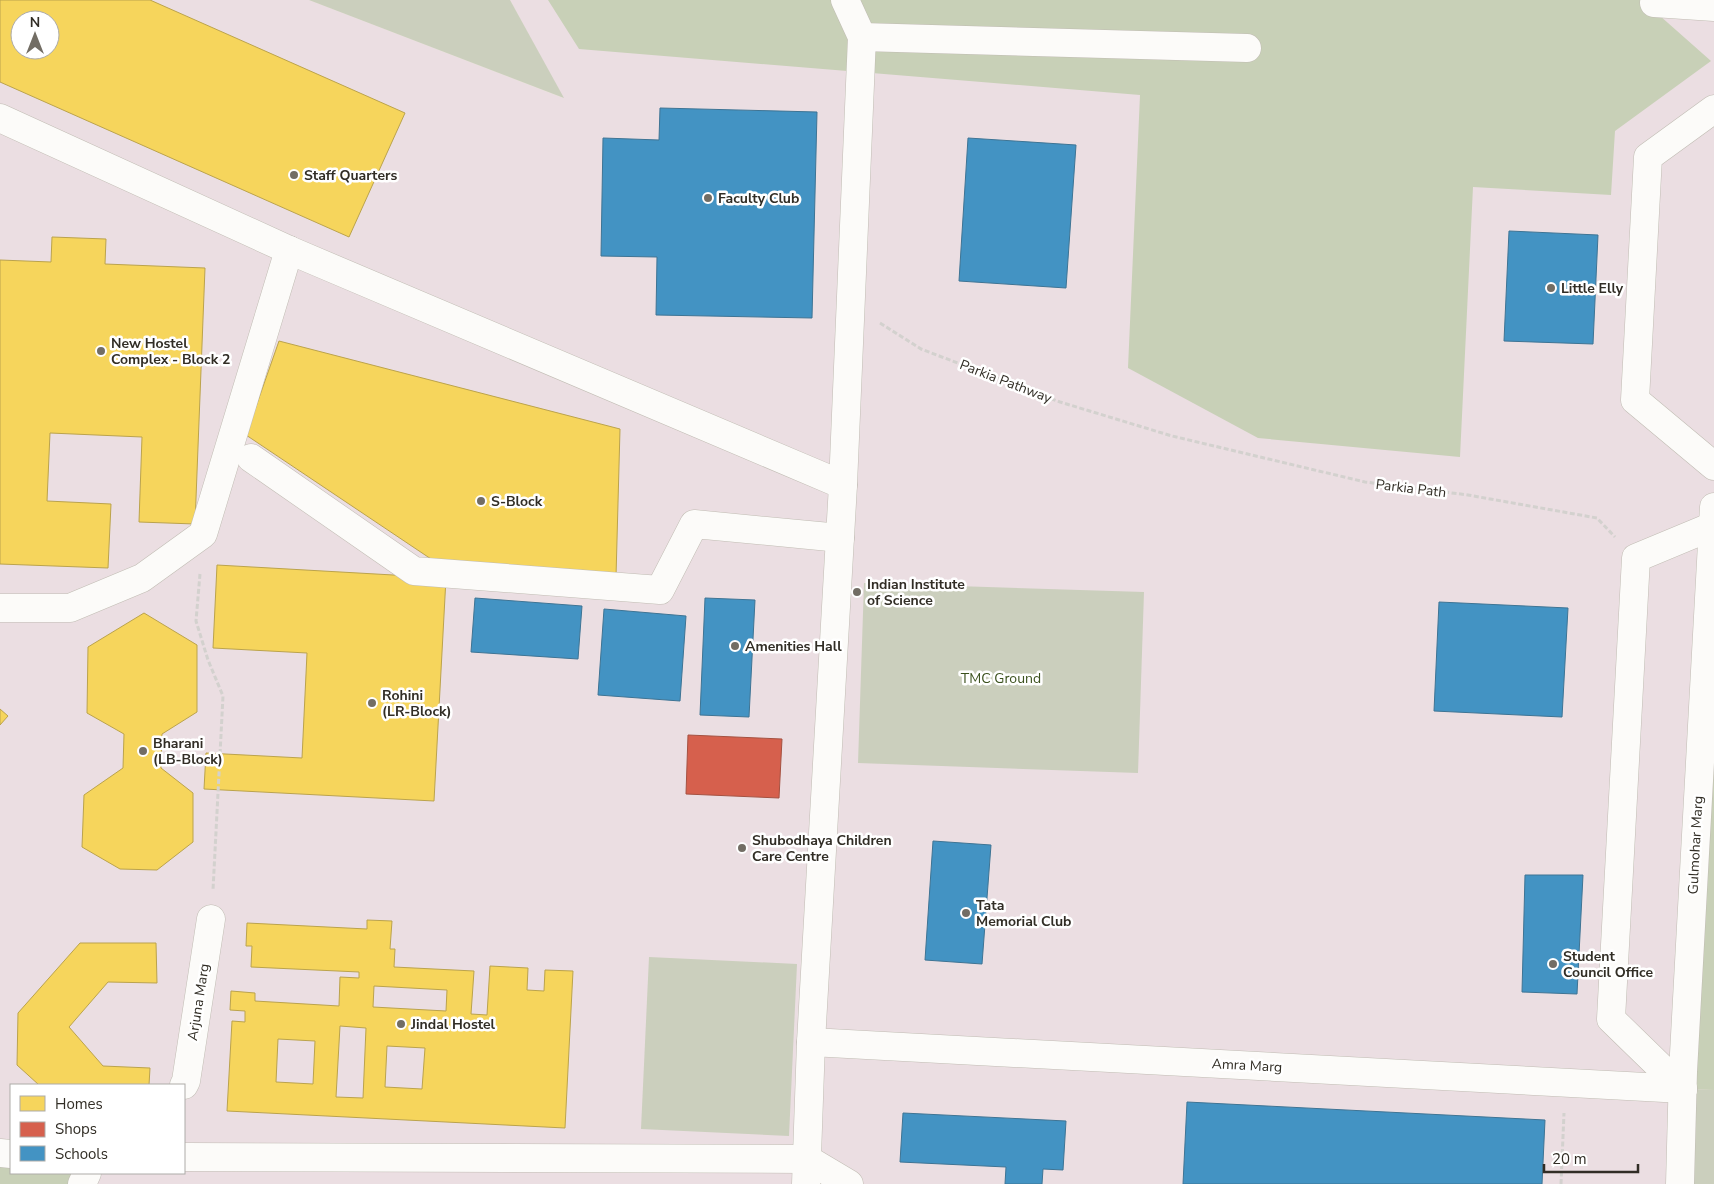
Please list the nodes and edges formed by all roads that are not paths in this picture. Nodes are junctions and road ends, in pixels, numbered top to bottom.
1 (846, 0) edge
2 (1655, 0) edge
3 (1714, 7) edge
4 (862, 37) junction
5 (1247, 48) dead end
6 (1714, 109) edge
7 (0, 118) edge
8 (289, 250) junction
9 (251, 458) dead end
10 (1714, 466) edge
11 (843, 485) junction
12 (1714, 517) edge
13 (840, 538) junction
14 (0, 608) edge
15 (211, 918) road end
16 (811, 1042) junction
17 (185, 1084) edge
18 (1683, 1088) junction
19 (185, 1157) edge
20 (806, 1172) edge
21 (849, 1184) edge
22 (1680, 1184) edge

1 - 4 lane
2 - 3 lane
4 - 5 lane
4 - 11 lane
6 - 10 lane
7 - 8 lane
8 - 11 lane
8 - 14 lane
9 - 13 lane
11 - 13 lane
12 - 18 lane, Gulmohar Marg
12 - 18 lane
13 - 16 lane
15 - 17 lane, Arjuna Marg
16 - 18 lane, Amra Marg
16 - 20 lane
18 - 22 lane, Gulmohar Marg
19 - 20 lane
20 - 21 lane

